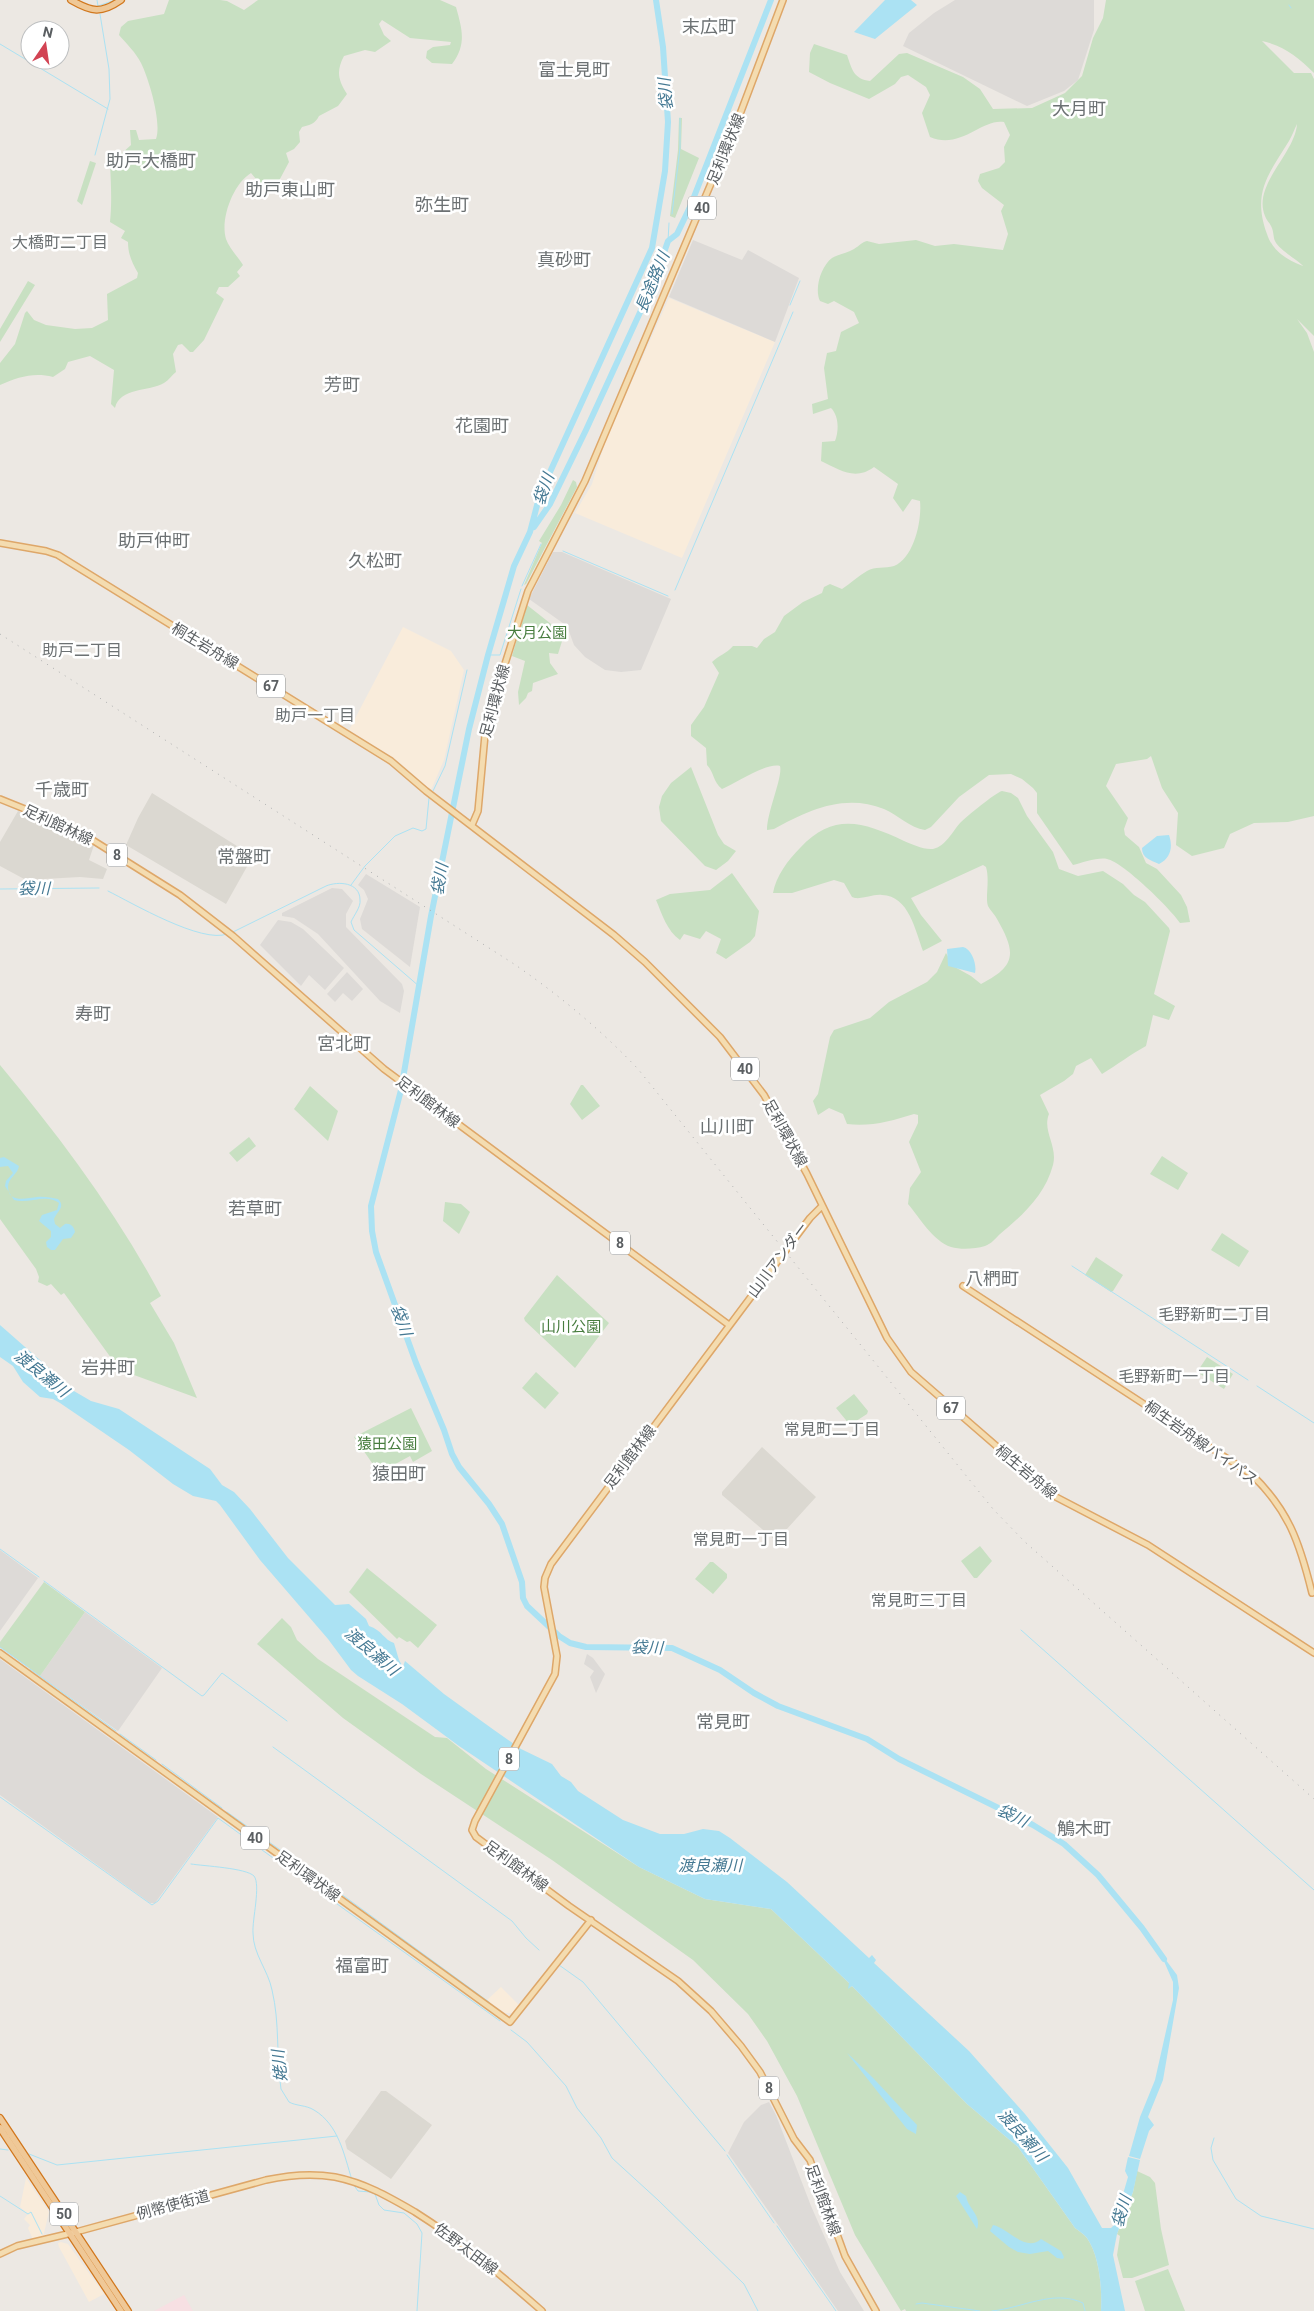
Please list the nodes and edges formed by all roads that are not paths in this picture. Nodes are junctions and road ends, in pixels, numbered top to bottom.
1 (71, 0) edge
2 (121, 0) edge
3 (783, 0) edge
4 (0, 543) edge
5 (0, 799) edge
6 (472, 824) junction
7 (822, 1206) junction
8 (963, 1286) dead end
9 (729, 1325) junction
10 (1312, 1593) dead end
11 (0, 1653) edge
12 (1314, 1653) edge
13 (591, 1920) junction
14 (0, 2118) edge
15 (0, 2128) edge
16 (385, 2195) joint
17 (73, 2233) junction
18 (0, 2254) edge
19 (121, 2311) edge
20 (128, 2311) edge
21 (542, 2311) edge
22 (876, 2311) edge

1 - 2 highway
3 - 6 main road, 足利環状線 / 40
4 - 6 main road, 桐生岩舟線 / 67
5 - 9 main road, 足利館林線 / 8
6 - 7 main road, 足利環状線 / 40
7 - 9 main road, 山川アンダー
7 - 12 main road, 桐生岩舟線 / 67
8 - 10 main road, 桐生岩舟線バイパス
9 - 13 main road, 足利館林線 / 8
11 - 13 main road, 足利環状線 / 40
13 - 22 main road, 足利館林線 / 8
14 - 17 highway, 50
15 - 17 highway, 50
16 - 17 main road, 例幣使街道
16 - 21 main road, 佐野太田線
17 - 18 main road, 例幣使街道
17 - 19 highway, 50
17 - 20 highway, 50

